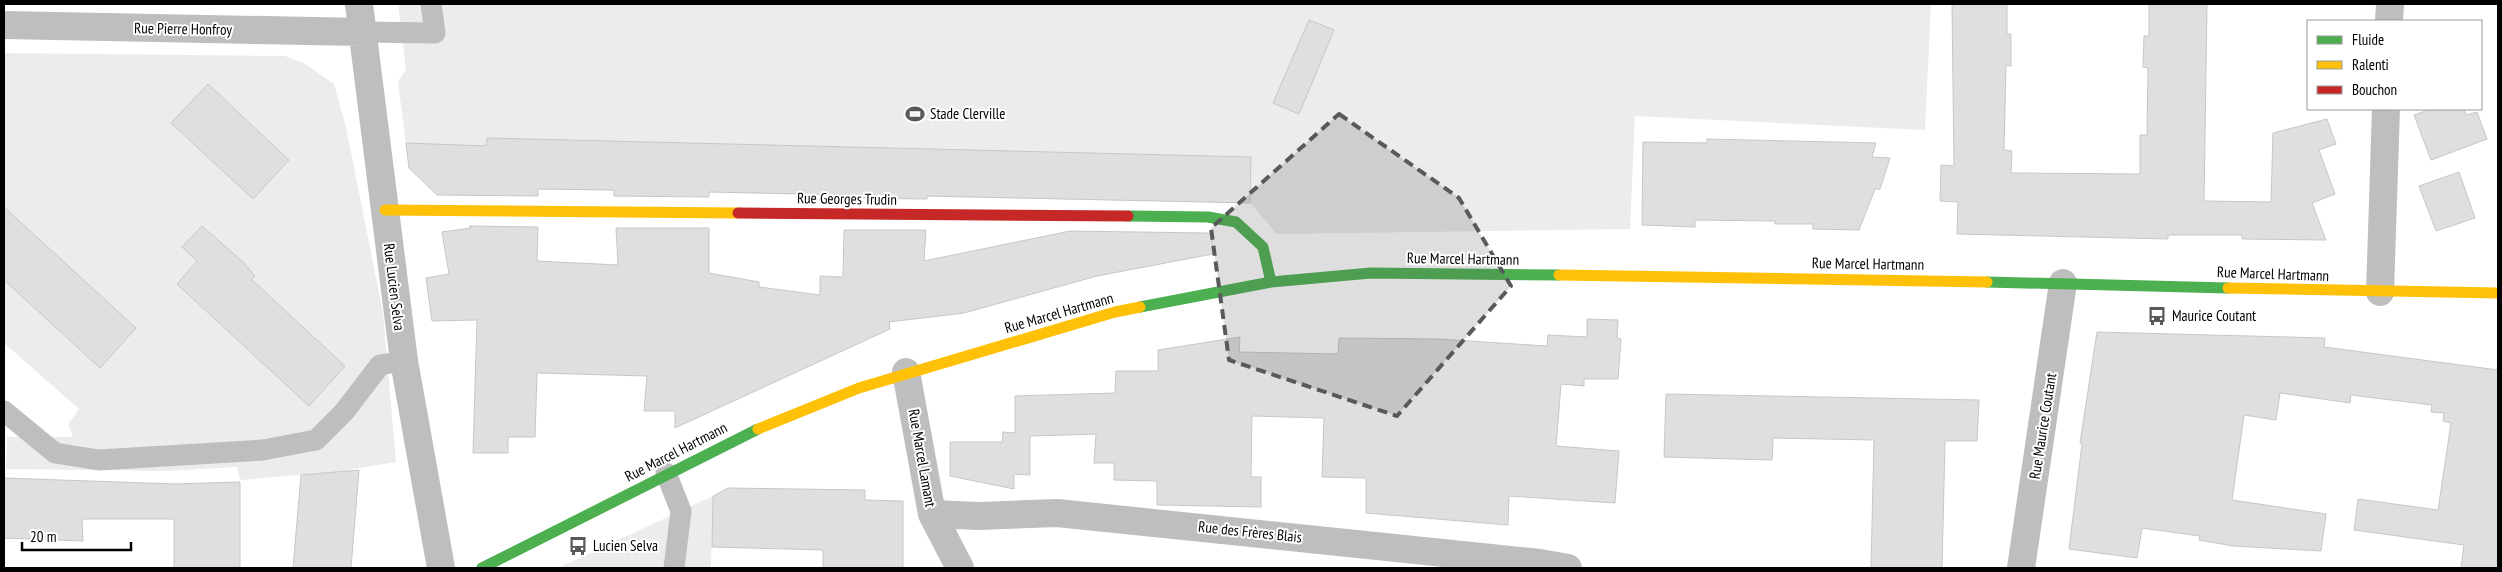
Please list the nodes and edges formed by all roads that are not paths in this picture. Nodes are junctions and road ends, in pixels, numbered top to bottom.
1 (359, 4) edge
2 (431, 4) edge
3 (2390, 4) edge
4 (2389, 20) edge
5 (4, 25) edge
6 (363, 32) junction
7 (2386, 110) edge
8 (385, 210) junction
9 (1270, 282) junction
10 (2063, 283) junction
11 (2380, 292) junction
12 (2498, 293) edge
13 (404, 361) junction
14 (906, 372) junction
15 (4, 411) edge
16 (666, 473) junction
17 (932, 514) junction
18 (441, 568) edge
19 (482, 568) edge
20 (674, 568) edge
21 (960, 568) edge
22 (1568, 568) edge
23 (2021, 568) edge

1 - 6 street, Rue Lucien Selva
2 - 6 lane
3 - 4 street
5 - 6 street, Rue Pierre Honfroy
6 - 8 street, Rue Lucien Selva
7 - 11 street
8 - 9 main road, Rue Georges Trudin
8 - 13 street, Rue Lucien Selva
9 - 10 main road, Rue Marcel Hartmann
9 - 14 main road, Rue Marcel Hartmann
10 - 11 main road, Rue Marcel Hartmann
10 - 23 street, Rue Maurice Coutant
11 - 12 main road, Rue Marcel Hartmann
13 - 15 lane
13 - 18 street, Rue Lucien Selva
14 - 16 main road, Rue Marcel Hartmann
14 - 17 street, Rue Marcel Lamant
16 - 19 main road, Rue Marcel Hartmann
16 - 20 lane
17 - 21 street, Rue Marcel Lamant
17 - 22 street, Rue des Frères Blais

